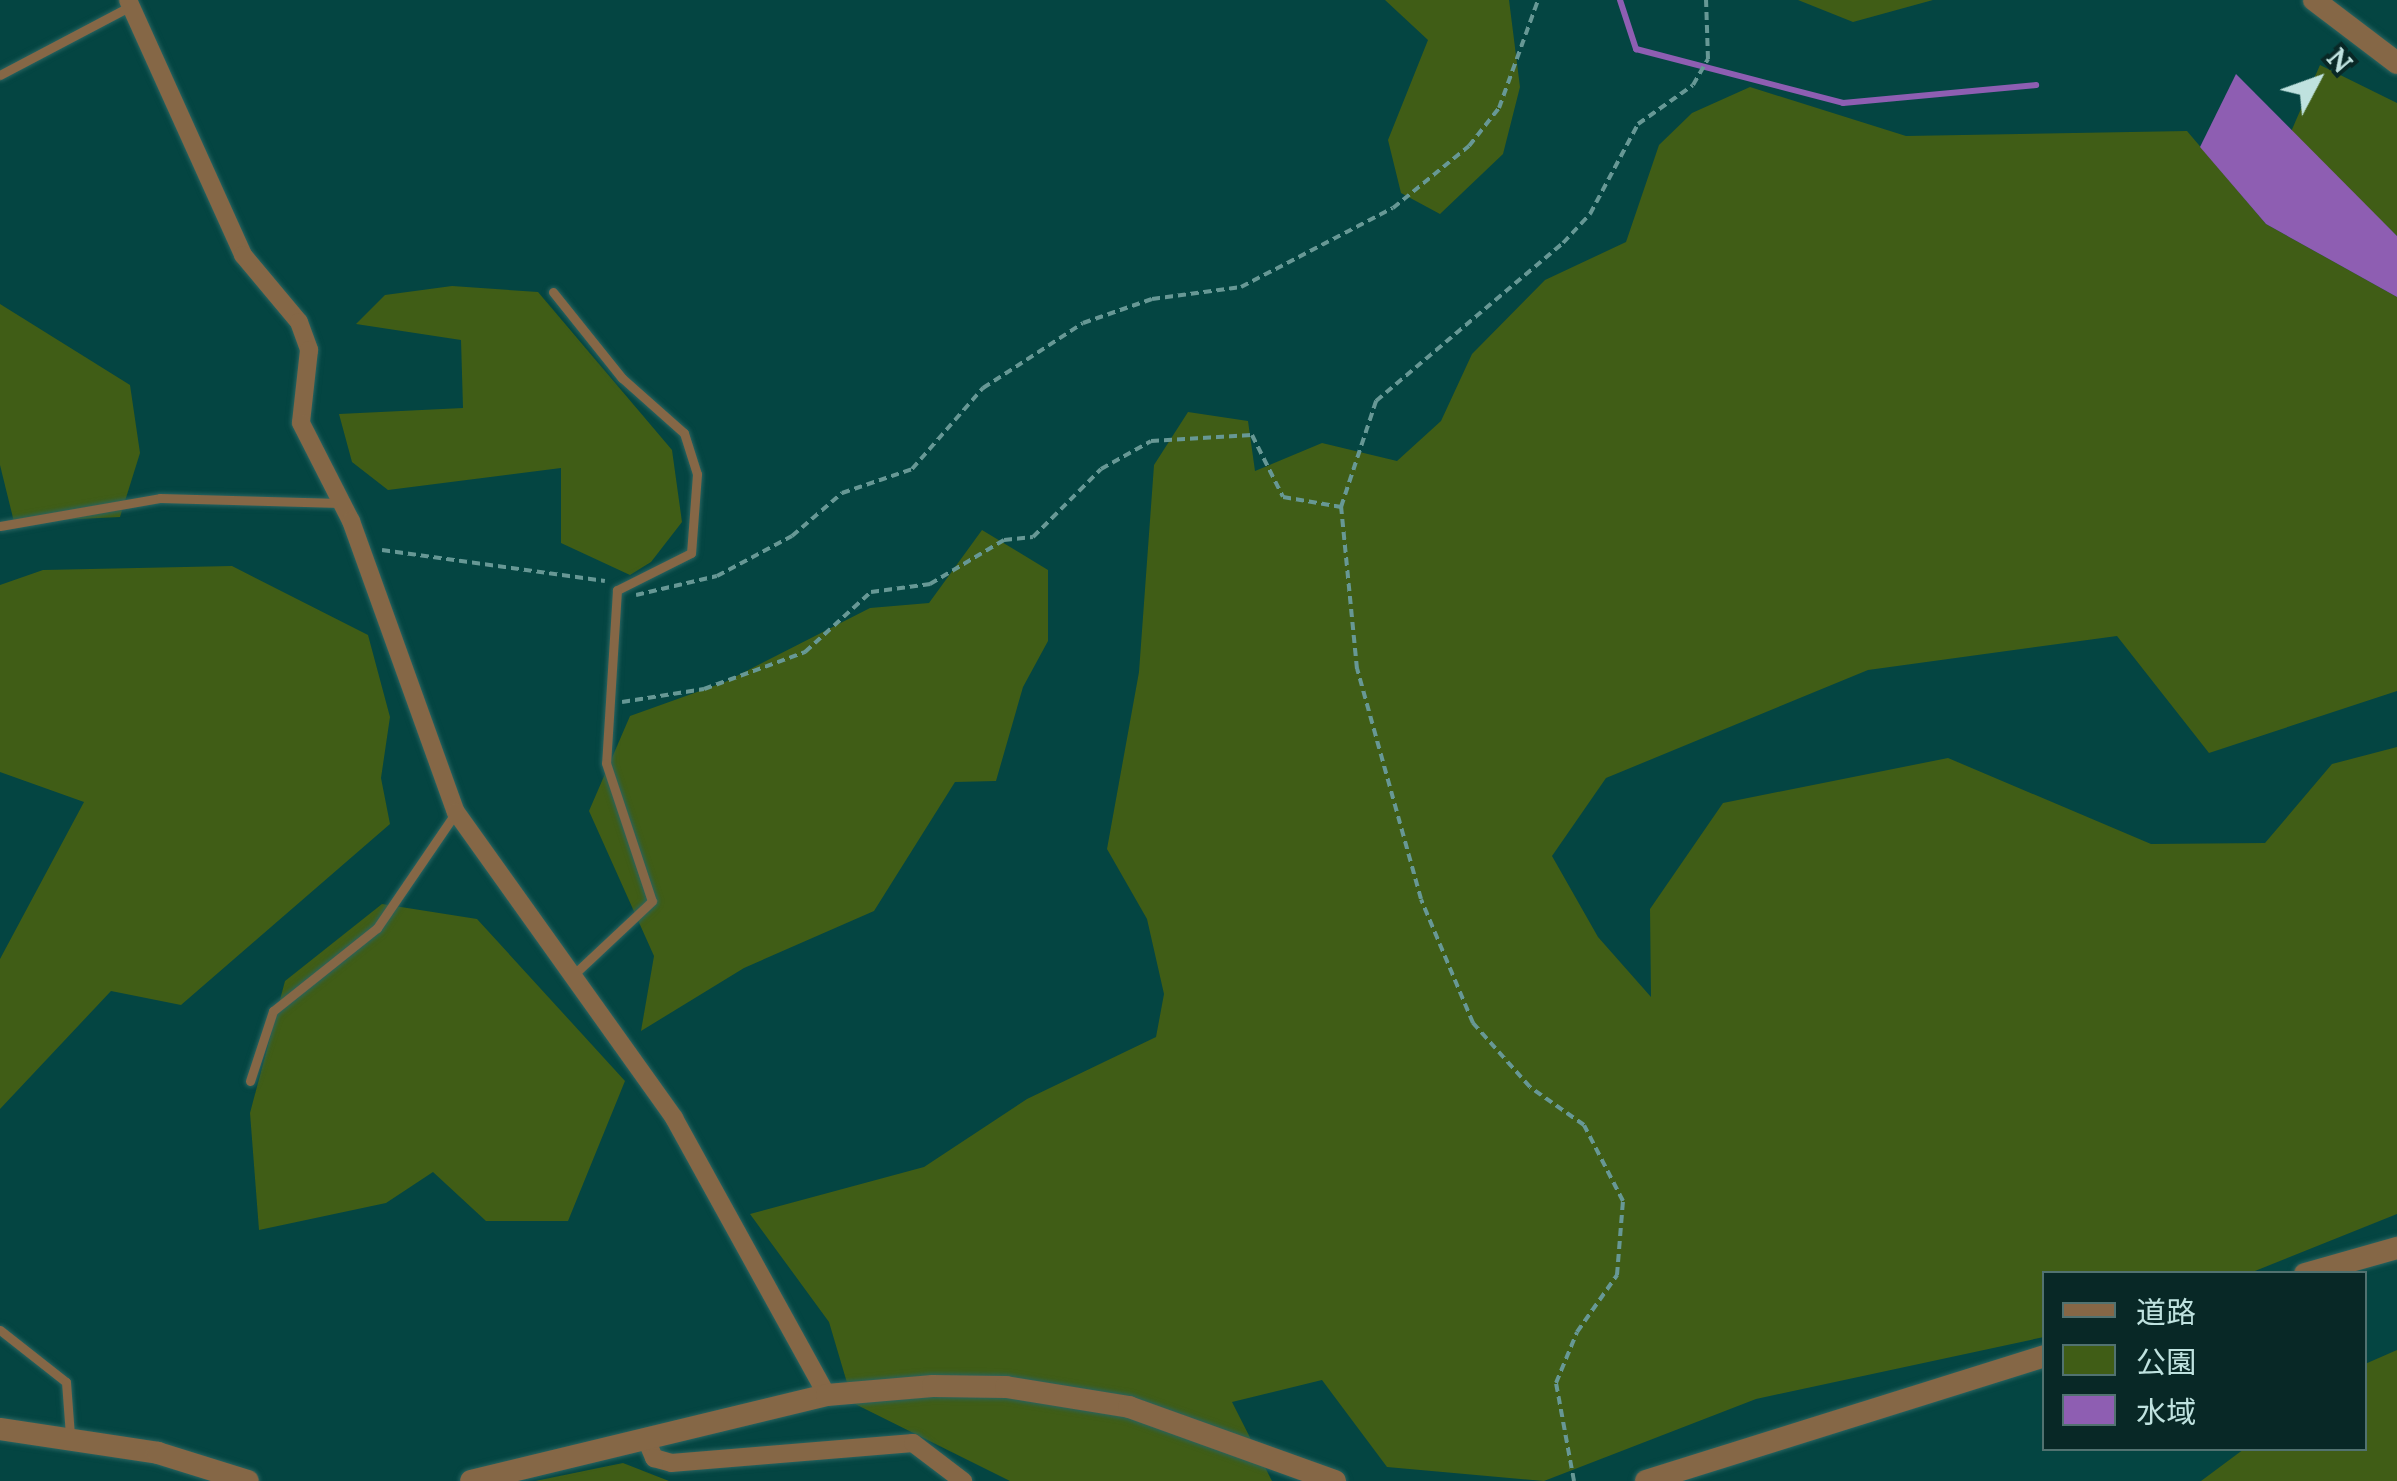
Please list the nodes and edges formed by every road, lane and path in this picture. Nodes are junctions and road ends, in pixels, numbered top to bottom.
1 (1538, 0) edge
2 (1706, 0) edge
3 (2314, 0) edge
4 (128, 4) edge
5 (2397, 63) edge
6 (0, 75) edge
7 (553, 292) dead end
8 (343, 503) junction
9 (1342, 508) junction
10 (0, 526) edge
11 (358, 547) junction
12 (617, 590) junction
13 (616, 702) junction
14 (456, 812) junction
15 (572, 976) junction
16 (250, 1081) dead end
17 (2397, 1248) edge
18 (2315, 1271) edge
19 (0, 1330) edge
20 (2042, 1357) edge
21 (827, 1395) junction
22 (0, 1429) edge
23 (70, 1435) junction
24 (646, 1439) junction
25 (244, 1481) edge
26 (471, 1481) edge
27 (963, 1481) edge
28 (1335, 1481) edge
29 (1574, 1481) edge
30 (1646, 1481) edge

1 - 12 path
2 - 9 path
3 - 5 street
4 - 6 lane
4 - 8 street
7 - 12 lane
8 - 10 lane
8 - 11 street
9 - 13 path
9 - 29 path
11 - 12 path
11 - 14 street
12 - 13 lane
13 - 15 lane
14 - 15 street
14 - 16 lane
15 - 21 street
17 - 18 street
19 - 23 lane
20 - 30 street
21 - 24 street
21 - 28 street
22 - 23 street
23 - 25 street
24 - 26 street
24 - 27 street

